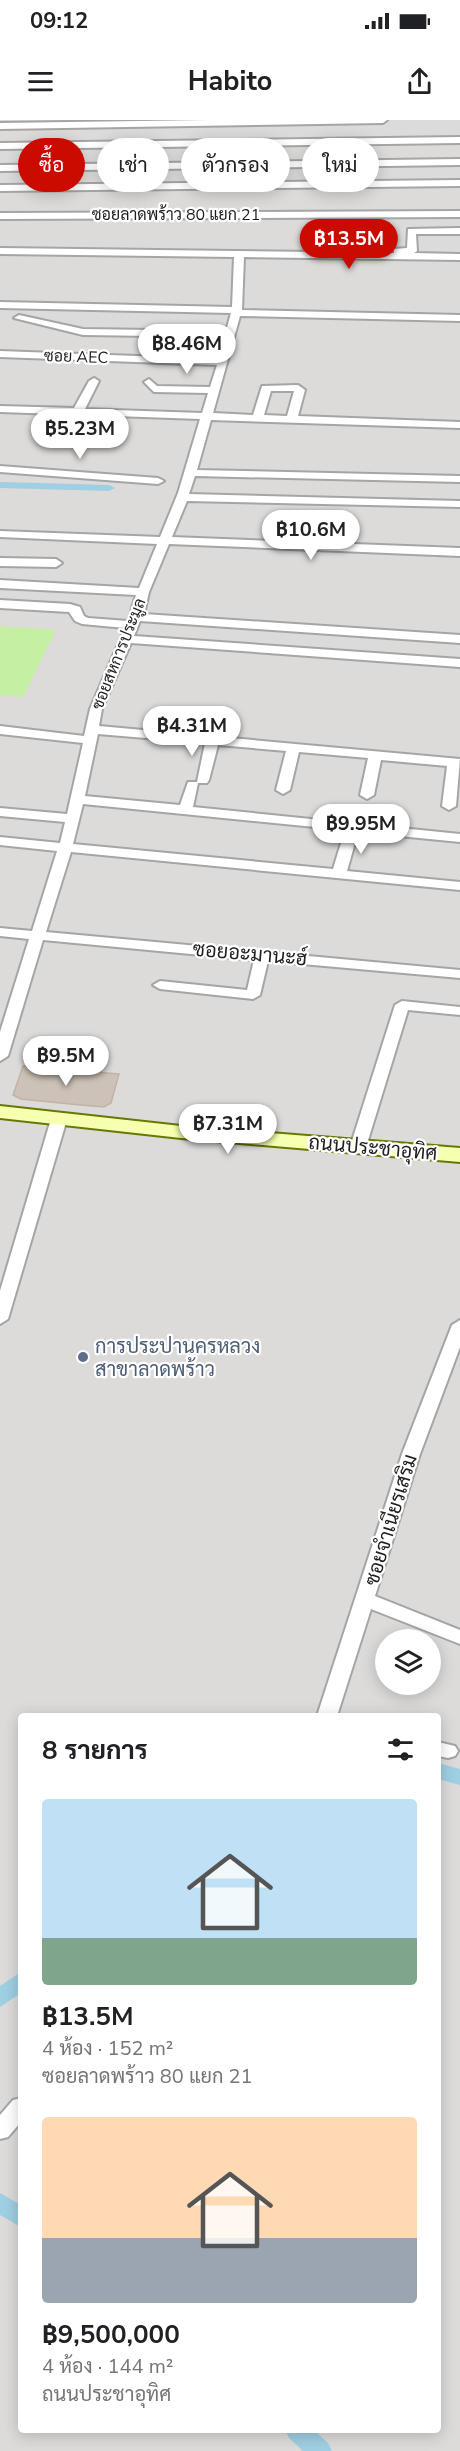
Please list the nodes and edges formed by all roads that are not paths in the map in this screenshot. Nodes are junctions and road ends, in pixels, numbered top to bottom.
1 (383, 120) edge
2 (0, 126) edge
3 (460, 140) edge
4 (0, 146) edge
5 (379, 162) edge
6 (460, 162) edge
7 (97, 165) edge
8 (0, 168) edge
9 (460, 183) edge
10 (421, 184) junction
11 (290, 185) edge
12 (300, 185) junction
13 (169, 186) edge
14 (178, 186) joint
15 (97, 187) edge
16 (0, 188) edge
17 (99, 192) edge
18 (260, 192) edge
19 (423, 195) dead end
20 (260, 196) dead end
21 (301, 196) dead end
22 (179, 198) dead end
23 (99, 200) dead end
24 (16, 202) junction
25 (433, 203) dead end
26 (436, 214) junction
27 (460, 214) edge
28 (0, 216) edge
29 (460, 231) edge
30 (0, 251) edge
31 (412, 251) junction
32 (460, 251) edge
33 (239, 254) junction
34 (460, 257) edge
35 (0, 305) edge
36 (237, 310) junction
37 (460, 312) edge
38 (19, 318) dead end
39 (460, 318) edge
40 (231, 334) junction
41 (0, 354) edge
42 (223, 362) junction
43 (94, 381) dead end
44 (149, 382) dead end
45 (213, 390) junction
46 (0, 409) edge
47 (78, 412) junction
48 (205, 416) junction
49 (258, 418) junction
50 (292, 419) junction
51 (460, 425) edge
52 (0, 469) edge
53 (191, 473) junction
54 (460, 479) edge
55 (158, 481) dead end
56 (182, 497) junction
57 (460, 504) edge
58 (0, 534) edge
59 (37, 535) junction
60 (164, 540) junction
61 (0, 543) edge
62 (60, 549) junction
63 (460, 552) edge
64 (0, 562) edge
65 (52, 577) dead end
66 (0, 584) edge
67 (143, 592) junction
68 (0, 604) edge
69 (136, 617) junction
70 (306, 624) junction
71 (460, 629) edge
72 (125, 639) junction
73 (460, 639) edge
74 (460, 663) edge
75 (0, 730) edge
76 (89, 735) junction
77 (212, 741) junction
78 (293, 748) junction
79 (375, 756) junction
80 (457, 763) edge
81 (283, 790) dead end
82 (367, 795) dead end
83 (78, 799) junction
84 (449, 806) dead end
85 (186, 810) junction
86 (0, 812) edge
87 (73, 819) junction
88 (353, 827) junction
89 (460, 838) edge
90 (0, 841) edge
91 (65, 848) junction
92 (339, 874) junction
93 (460, 886) edge
94 (0, 932) edge
95 (39, 935) junction
96 (262, 956) junction
97 (460, 974) edge
98 (160, 986) dead end
99 (460, 1011) edge
100 (0, 1056) edge
101 (0, 1112) edge
102 (59, 1119) junction
103 (358, 1147) junction
104 (460, 1155) edge
105 (0, 1319) edge
106 (460, 1325) edge
107 (366, 1600) junction
108 (460, 1637) edge
109 (328, 1713) edge
110 (18, 2110) edge
111 (0, 2130) edge

1 - 2 street
3 - 4 street
5 - 6 street
7 - 8 street
9 - 10 street
10 - 12 street
10 - 19 street
11 - 12 street
12 - 21 street
13 - 14 street
14 - 22 street
15 - 24 street
16 - 24 street
17 - 23 street
18 - 20 street
24 - 26 street, ซอยลาดพร้าว 80 แยก 21
24 - 28 street, ซอยลาดพร้าว 80 แยก 21
25 - 26 street
26 - 27 street, ซอยลาดพร้าว 80 แยก 21
29 - 31 street
30 - 33 street
31 - 32 street
31 - 33 street
33 - 34 street
33 - 36 street, ซอยสหการประมูล
35 - 36 street
36 - 37 street
36 - 39 street
36 - 40 street, ซอยสหการประมูล
38 - 40 street
40 - 42 street, ซอยสหการประมูล
41 - 42 street, ซอย AEC
42 - 45 street, ซอยสหการประมูล
43 - 47 street
44 - 45 street
45 - 48 street, ซอยสหการประมูล
46 - 47 street
47 - 48 street
48 - 49 street
48 - 53 street, ซอยสหการประมูล
49 - 50 street
49 - 50 street
50 - 51 street
52 - 55 street
53 - 54 street
53 - 56 street, ซอยสหการประมูล
56 - 57 street
56 - 60 street, ซอยสหการประมูล
58 - 59 street
59 - 61 street
59 - 62 street
60 - 62 street
60 - 63 street
60 - 67 street, ซอยสหการประมูล
62 - 64 street
62 - 65 street
66 - 67 street
67 - 69 street, ซอยสหการประมูล
68 - 69 street
69 - 70 street
69 - 72 street, ซอยสหการประมูล
70 - 71 street
70 - 73 street
72 - 74 street
72 - 76 street, ซอยสหการประมูล
75 - 76 street
76 - 77 street
76 - 83 street, ซอยสหการประมูล
77 - 78 street
77 - 85 street
78 - 79 street
78 - 81 street
79 - 80 street
79 - 82 street
80 - 84 street
83 - 85 street
83 - 87 street, ซอยสหการประมูล
85 - 88 street
86 - 87 street
87 - 91 street, ซอยสหการประมูล
88 - 89 street
88 - 92 street
90 - 91 street
91 - 92 street
91 - 95 street, ซอยสหการประมูล
92 - 93 street
94 - 95 street, ซอยอะมานะฮ์
95 - 96 street, ซอยอะมานะฮ์
95 - 100 street, ซอยสหการประมูล
96 - 97 street, ซอยอะมานะฮ์
96 - 98 street
99 - 103 street
101 - 102 main road, ถนนประชาอุทิศ
102 - 103 main road, ถนนประชาอุทิศ
102 - 105 street
103 - 104 main road, ถนนประชาอุทิศ
106 - 107 street, ซอยจำเนียรเสริม
107 - 108 street
107 - 109 street, ซอยจำเนียรเสริม
110 - 111 street

